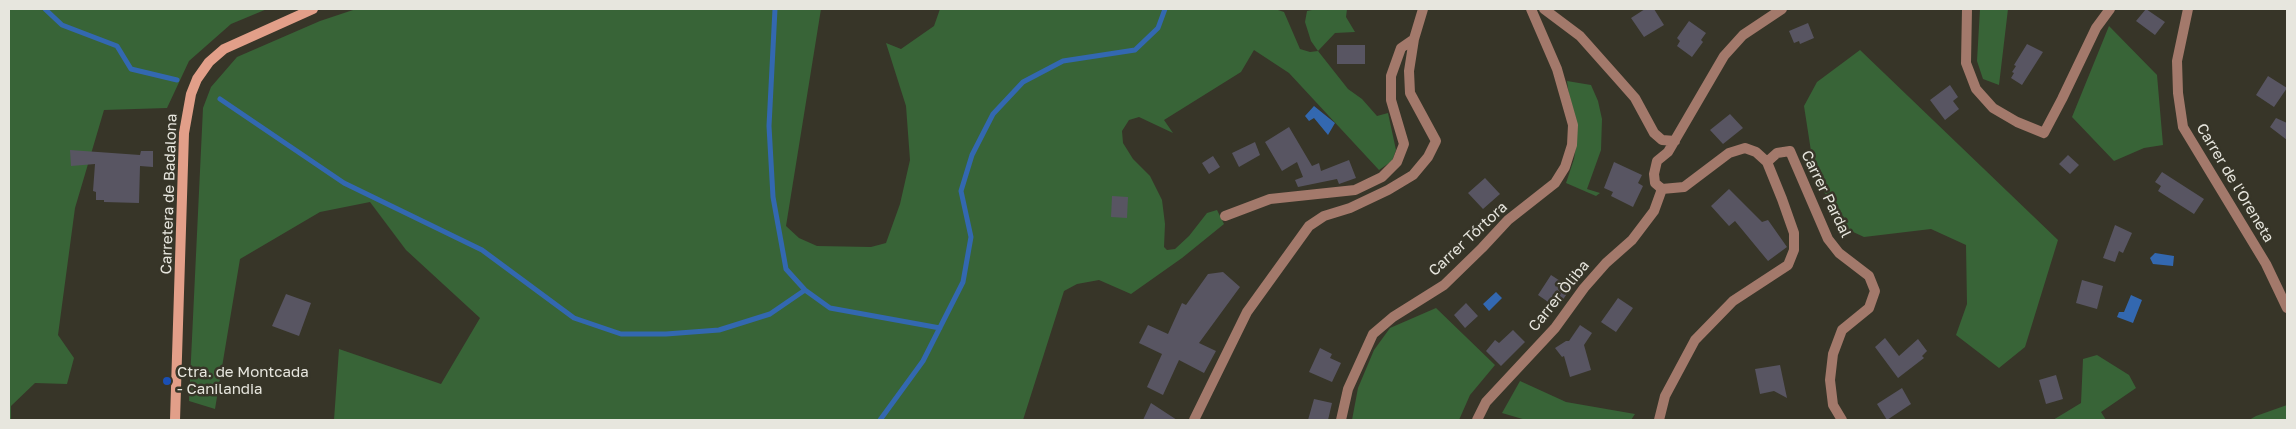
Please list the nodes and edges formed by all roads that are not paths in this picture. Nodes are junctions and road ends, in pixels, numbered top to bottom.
1 (313, 9) edge
2 (1423, 9) edge
3 (1531, 9) edge
4 (1544, 9) edge
5 (1782, 9) edge
6 (1967, 9) edge
7 (2110, 9) edge
8 (2188, 9) edge
9 (1414, 39) junction
10 (1675, 141) junction
11 (1767, 162) junction
12 (1662, 190) junction
13 (1225, 216) dead end
14 (2287, 308) edge
15 (175, 420) edge
16 (1194, 420) edge
17 (1341, 420) edge
18 (1477, 420) edge
19 (1659, 420) edge
20 (1842, 420) edge

1 - 15 street, Carretera de Badalona
2 - 9 street
3 - 17 street, Carrer Tórtora
4 - 10 street
5 - 10 street
6 - 7 street
8 - 14 street, Carrer de l'Oreneta
9 - 13 street
9 - 16 street
10 - 12 street
11 - 12 street
11 - 19 street
11 - 20 street, Carrer Pardal
12 - 18 street, Carrer Òliba

